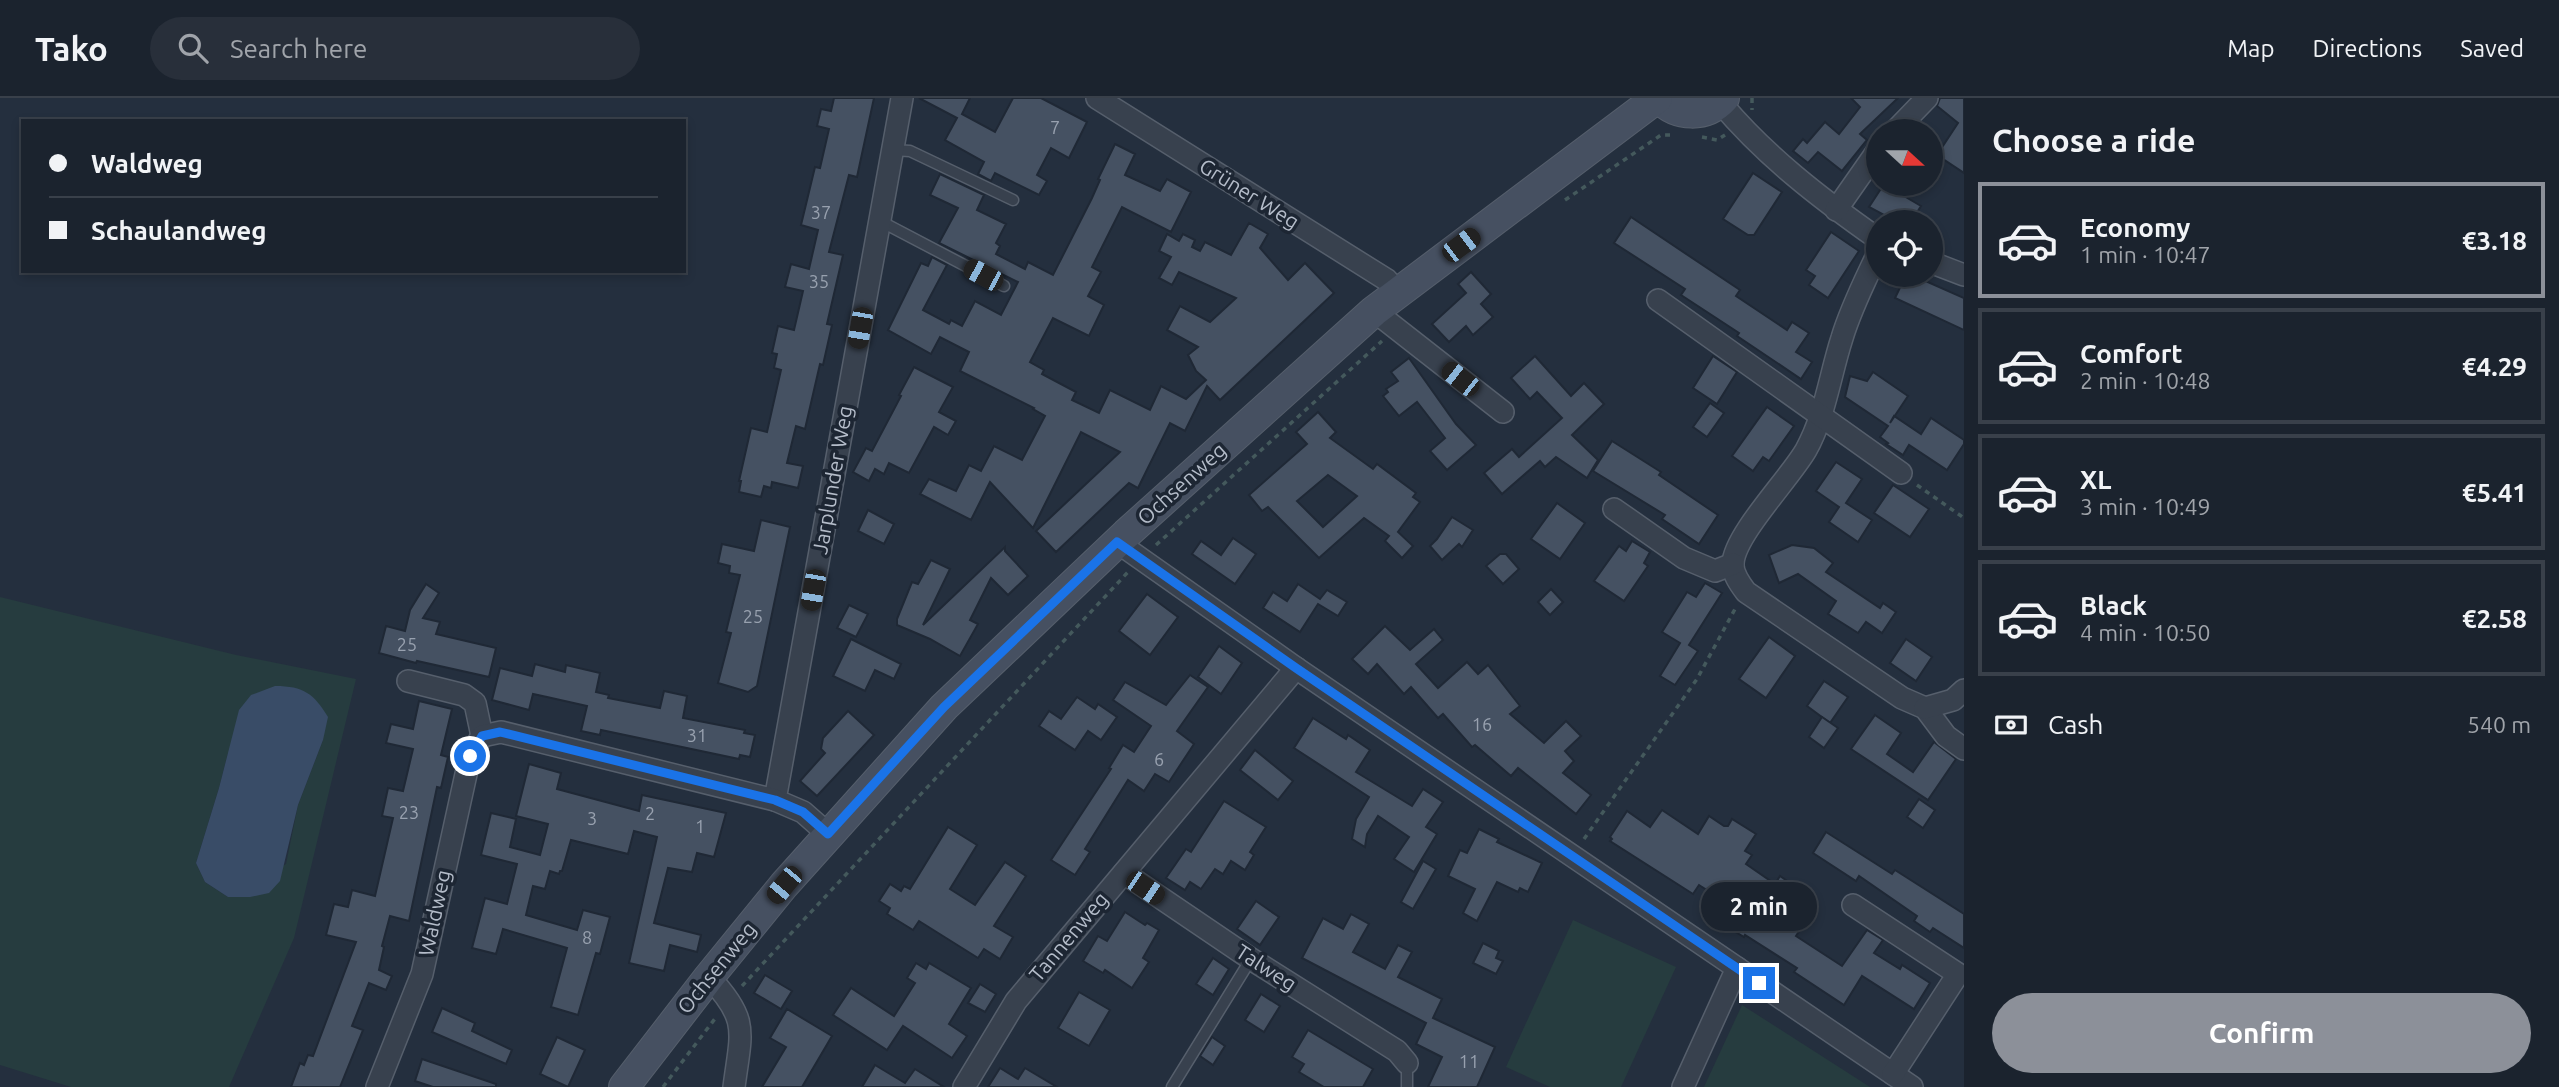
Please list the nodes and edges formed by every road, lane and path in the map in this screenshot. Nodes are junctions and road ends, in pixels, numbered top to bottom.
1 (902, 98) edge
2 (1097, 98) edge
3 (1658, 98) edge
4 (1752, 98) edge
5 (1927, 98) edge
6 (1722, 100) edge
7 (1907, 119) edge
8 (1740, 127) junction
9 (1671, 135) dead end
10 (1693, 136) dead end
11 (892, 150) junction
12 (1866, 167) edge
13 (1013, 200) dead end
14 (1557, 206) dead end
15 (1836, 210) junction
16 (880, 221) junction
17 (1866, 231) edge
18 (1943, 267) edge
19 (1964, 275) edge
20 (1866, 278) edge
21 (1004, 286) dead end
22 (1398, 292) junction
23 (1658, 300) dead end
24 (1385, 320) junction
25 (1503, 412) dead end
26 (1821, 416) junction
27 (1901, 473) joint
28 (1614, 509) dead end
29 (1964, 518) edge
30 (1128, 551) junction
31 (1733, 564) junction
32 (1746, 592) junction
33 (1296, 668) junction
34 (408, 681) dead end
35 (1964, 690) edge
36 (1925, 708) junction
37 (482, 736) junction
38 (1964, 749) edge
39 (775, 800) junction
40 (828, 834) junction
41 (1573, 855) junction
42 (1124, 873) junction
43 (1853, 905) dead end
44 (1251, 959) junction
45 (1737, 968) junction
46 (709, 977) junction
47 (729, 999) junction
48 (1407, 1063) joint
49 (1893, 1074) junction
50 (377, 1087) edge
51 (624, 1087) edge
52 (663, 1087) edge
53 (734, 1087) edge
54 (964, 1087) edge
55 (1172, 1087) edge
56 (1407, 1087) edge
57 (1683, 1087) edge
58 (1912, 1087) edge

1 - 11 street, Jarplunder Weg
2 - 22 street, Grüner Weg
3 - 6 main road
3 - 22 main road, Ochsenweg
4 - 8 path
5 - 7 street
6 - 8 street
8 - 10 path
8 - 15 street
9 - 14 path
11 - 13 lane
11 - 16 street, Jarplunder Weg
12 - 15 street
15 - 17 street
16 - 21 lane
16 - 39 street, Jarplunder Weg
18 - 19 street
20 - 26 street
22 - 24 main road, Ochsenweg
23 - 26 street
24 - 25 street
24 - 30 main road, Ochsenweg
24 - 30 path
26 - 27 street
26 - 31 street
27 - 29 path
28 - 31 street
30 - 33 street
30 - 40 main road, Ochsenweg
30 - 47 path
31 - 32 street
32 - 36 street
32 - 41 path
33 - 41 street
33 - 42 street, Tannenweg
34 - 37 street
35 - 36 street
36 - 38 street
37 - 39 street
37 - 50 street, Waldweg
39 - 40 street
40 - 46 main road, Ochsenweg
41 - 45 street
42 - 44 street, Talweg
42 - 54 street, Tannenweg
43 - 49 street
44 - 48 street, Talweg
44 - 55 lane
45 - 49 street
45 - 57 street
46 - 47 street
46 - 51 main road, Ochsenweg
47 - 52 path
47 - 53 street
48 - 56 lane
49 - 58 street

